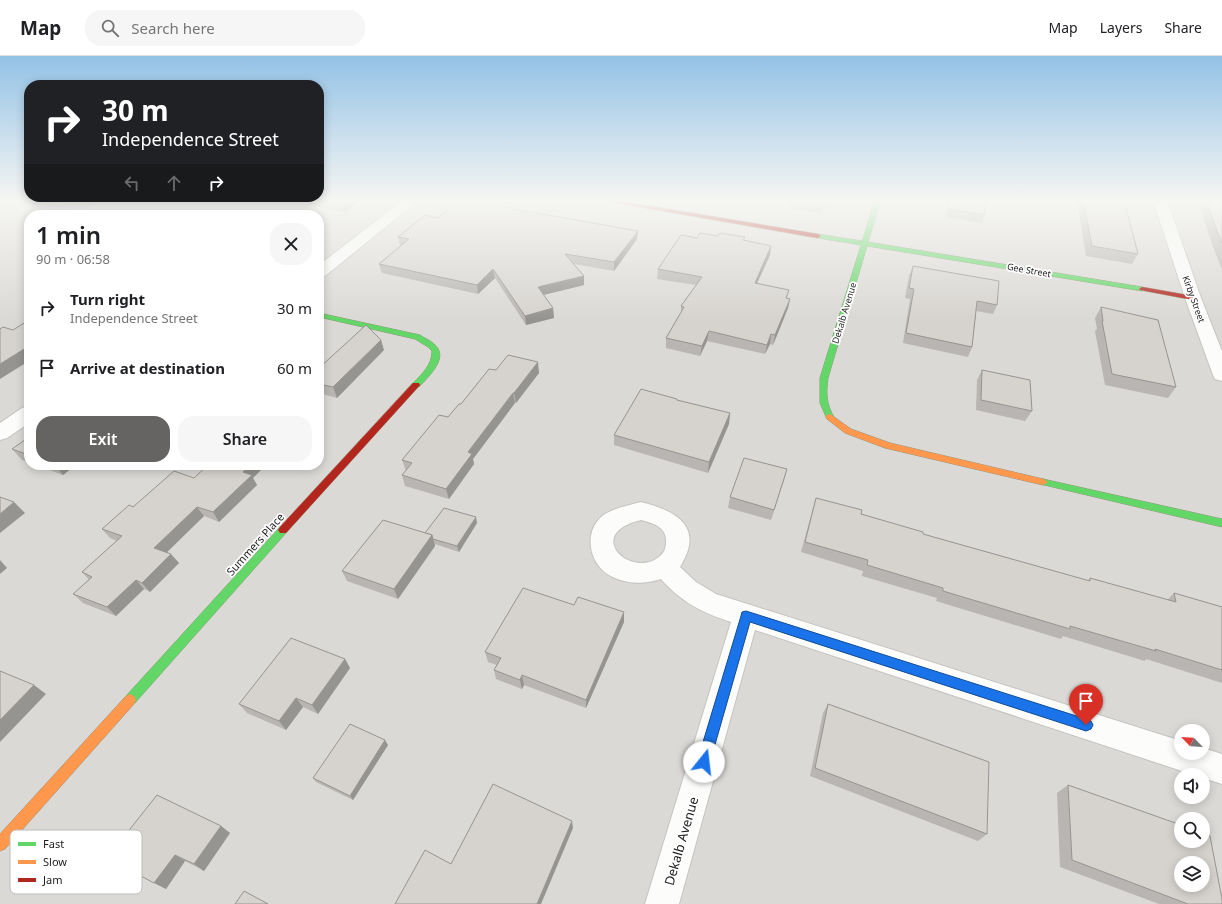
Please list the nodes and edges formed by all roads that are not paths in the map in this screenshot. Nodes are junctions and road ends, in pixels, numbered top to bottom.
1 (362, 240) edge
2 (844, 240) edge
3 (867, 240) edge
4 (1173, 240) edge
5 (866, 243) junction
6 (324, 269) edge
7 (1193, 298) junction
8 (324, 316) edge
9 (1222, 376) edge
10 (24, 416) edge
11 (0, 433) edge
12 (1222, 523) edge
13 (665, 567) dead end
14 (746, 616) junction
15 (1222, 769) edge
16 (13, 830) edge
17 (10, 833) edge
18 (0, 844) edge
19 (662, 904) edge

1 - 6 street
2 - 5 street, Gee Street
3 - 5 street, Dekalb Avenue
4 - 7 street, Kirby Street
5 - 7 street, Gee Street
5 - 12 street, Dekalb Avenue
7 - 9 street, Kirby Street
8 - 16 street, Summers Place
10 - 11 street
13 - 14 street
14 - 15 street
14 - 19 street, Dekalb Avenue
17 - 18 street, Summers Place

